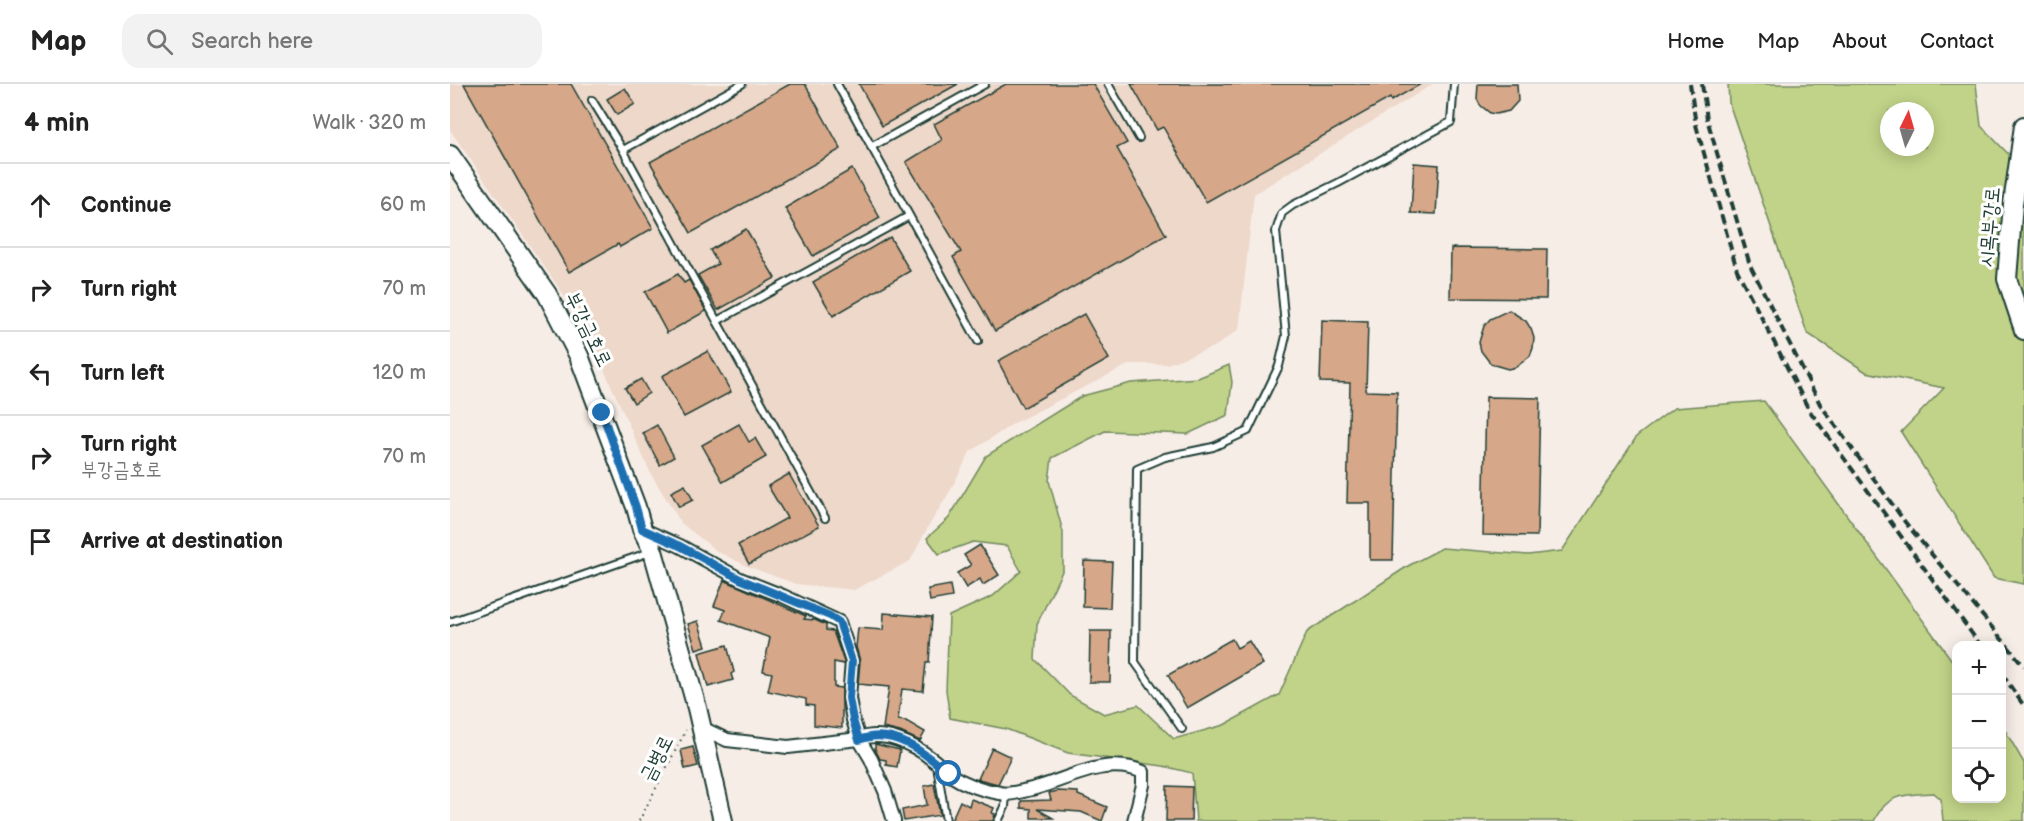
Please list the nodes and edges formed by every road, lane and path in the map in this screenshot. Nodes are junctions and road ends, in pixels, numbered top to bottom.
1 (742, 84) edge
2 (837, 84) edge
3 (986, 84) edge
4 (1108, 84) edge
5 (1454, 84) edge
6 (592, 100) dead end
7 (2024, 126) edge
8 (1139, 138) dead end
9 (871, 147) junction
10 (623, 150) junction
11 (450, 154) edge
12 (909, 216) junction
13 (717, 321) junction
14 (2024, 330) edge
15 (978, 341) dead end
16 (825, 518) dead end
17 (642, 529) junction
18 (653, 551) junction
19 (450, 622) edge
20 (694, 728) junction
21 (1182, 729) dead end
22 (859, 740) junction
23 (936, 763) junction
24 (1006, 794) junction
25 (639, 821) edge
26 (723, 821) edge
27 (894, 821) edge
28 (946, 821) edge
29 (998, 821) edge
30 (1134, 821) edge

1 - 10 lane
2 - 9 lane
3 - 9 lane
4 - 8 lane
5 - 21 lane
6 - 10 lane
7 - 14 street, 시목부강로
9 - 12 lane
10 - 13 lane
11 - 17 street, 부강금호로
12 - 13 lane
12 - 15 lane
13 - 16 lane
17 - 18 street, 부강금호로
17 - 22 street
18 - 19 lane
18 - 20 street, 부강금호로
20 - 22 street
20 - 25 path, 금병로
20 - 26 street, 부강금호로
22 - 23 street
22 - 27 street
23 - 24 street
23 - 28 lane
24 - 29 lane
24 - 30 street

